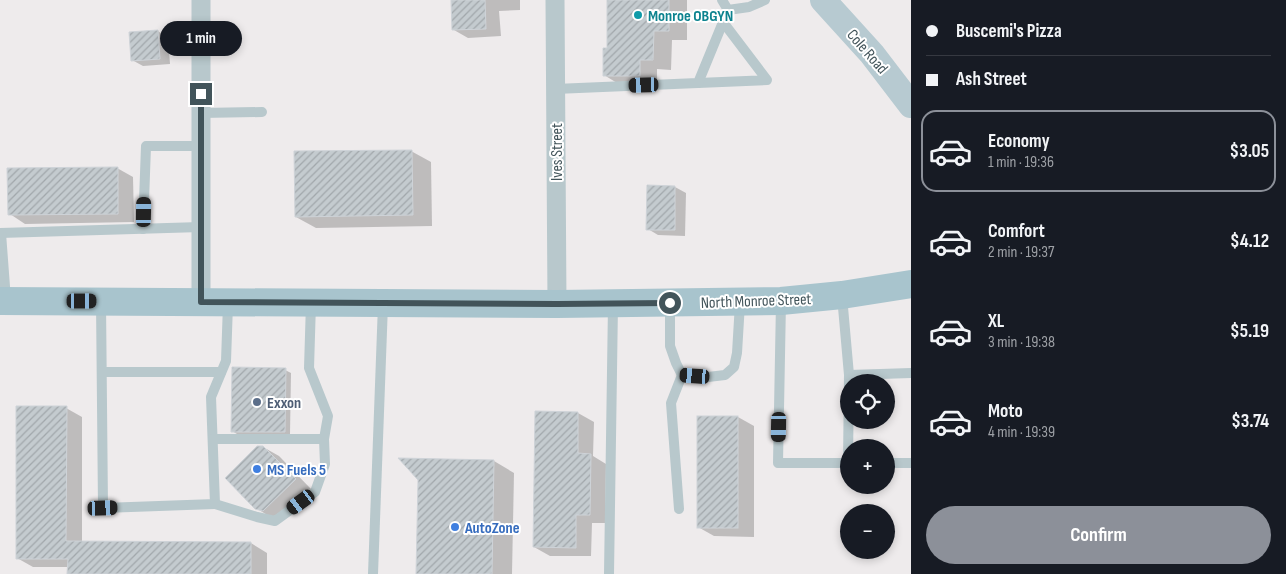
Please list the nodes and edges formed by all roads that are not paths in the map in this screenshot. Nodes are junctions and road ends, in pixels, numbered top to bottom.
1 (201, 0) edge
2 (555, 0) edge
3 (722, 0) edge
4 (765, 0) edge
5 (826, 1) edge
6 (728, 10) junction
7 (723, 22) junction
8 (698, 83) junction
9 (555, 89) junction
10 (911, 105) edge
11 (262, 112) dead end
12 (201, 113) junction
13 (201, 146) junction
14 (201, 228) junction
15 (143, 229) junction
16 (0, 232) edge
17 (911, 284) edge
18 (842, 295) junction
19 (3, 301) edge
20 (101, 301) junction
21 (781, 301) junction
22 (201, 302) junction
23 (228, 302) junction
24 (311, 302) junction
25 (740, 302) junction
26 (383, 303) junction
27 (613, 303) junction
28 (670, 303) junction
29 (557, 304) junction
30 (102, 372) junction
31 (221, 372) junction
32 (911, 373) edge
33 (848, 374) joint
34 (682, 375) junction
35 (213, 438) junction
36 (324, 438) junction
37 (840, 463) edge
38 (895, 463) edge
39 (911, 463) edge
40 (215, 504) junction
41 (679, 509) dead end
42 (373, 574) edge
43 (609, 574) edge

1 - 12 street
2 - 9 street, Ives Street
3 - 6 lane
4 - 6 lane
5 - 10 street, Cole Road
6 - 7 lane
7 - 8 lane
7 - 8 lane
8 - 9 lane
9 - 29 street, Ives Street
11 - 12 lane
12 - 13 street
13 - 14 street
13 - 15 lane
14 - 15 lane
14 - 22 street
15 - 16 lane
16 - 19 lane
17 - 18 main road, North Monroe Street
18 - 21 main road, North Monroe Street
18 - 33 lane
19 - 20 main road, North Monroe Street
20 - 22 main road, North Monroe Street
20 - 30 lane
21 - 25 main road, North Monroe Street
21 - 37 lane
22 - 23 main road, North Monroe Street
23 - 24 main road, North Monroe Street
23 - 31 lane
24 - 26 main road, North Monroe Street
24 - 36 lane
25 - 28 main road, North Monroe Street
25 - 34 lane
26 - 29 main road, North Monroe Street
26 - 42 lane
27 - 28 main road, North Monroe Street
27 - 29 main road, North Monroe Street
27 - 43 lane
28 - 34 lane
30 - 31 lane
30 - 40 lane
31 - 35 lane
32 - 33 lane
34 - 41 lane
35 - 36 lane
35 - 40 lane
36 - 40 lane
38 - 39 lane

